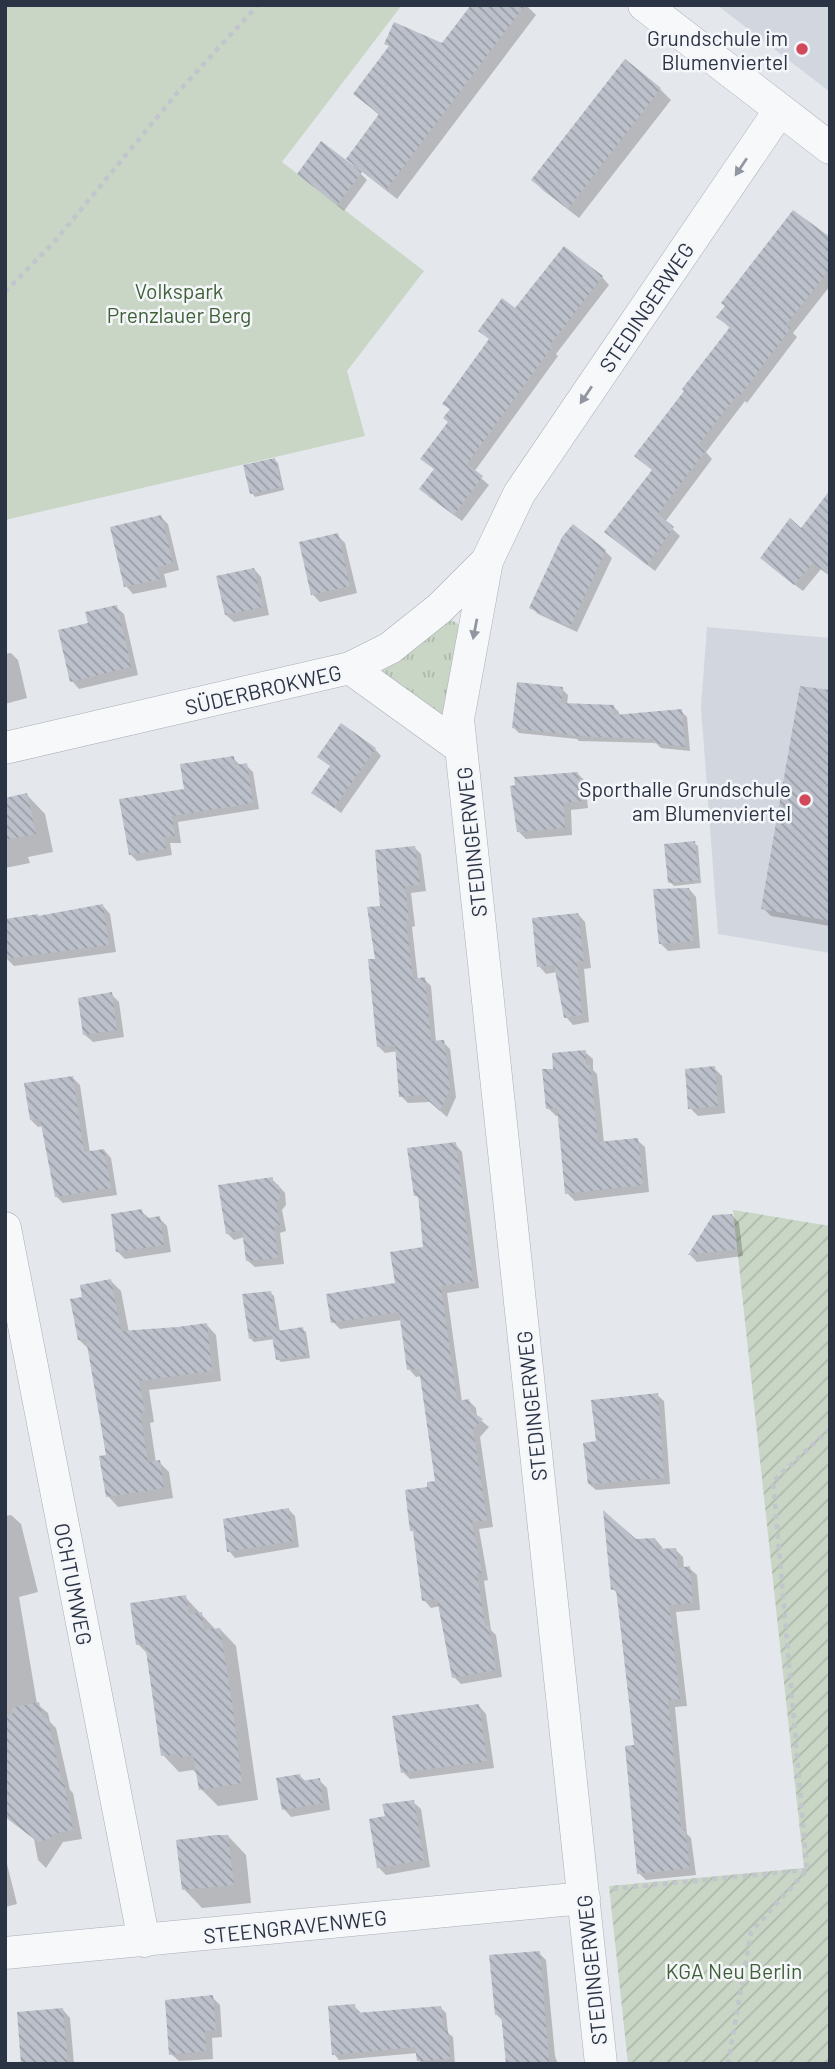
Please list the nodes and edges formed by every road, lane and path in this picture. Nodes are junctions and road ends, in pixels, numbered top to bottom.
1 (258, 5) edge
2 (644, 5) edge
3 (780, 110) junction
4 (830, 148) edge
5 (5, 292) edge
6 (487, 561) junction
7 (351, 668) junction
8 (5, 748) edge
9 (461, 748) junction
10 (5, 1228) edge
11 (830, 1429) edge
12 (807, 1870) junction
13 (583, 1895) junction
14 (144, 1941) junction
15 (5, 1953) edge
16 (601, 2064) edge
17 (728, 2064) edge

1 - 5 path
2 - 3 street
3 - 4 street
3 -> 6 street, STEDINGERWEG
6 - 7 street, SÜDERBROKWEG
6 -> 9 street, STEDINGERWEG
7 - 8 street, SÜDERBROKWEG
7 - 9 street, STEDINGERWEG
9 - 13 street, STEDINGERWEG
10 - 14 street, OCHTUMWEG
11 - 12 path
12 - 13 path
12 - 17 path
13 - 14 street, STEENGRAVENWEG
13 - 16 street, STEDINGERWEG
14 - 15 street, STEENGRAVENWEG

